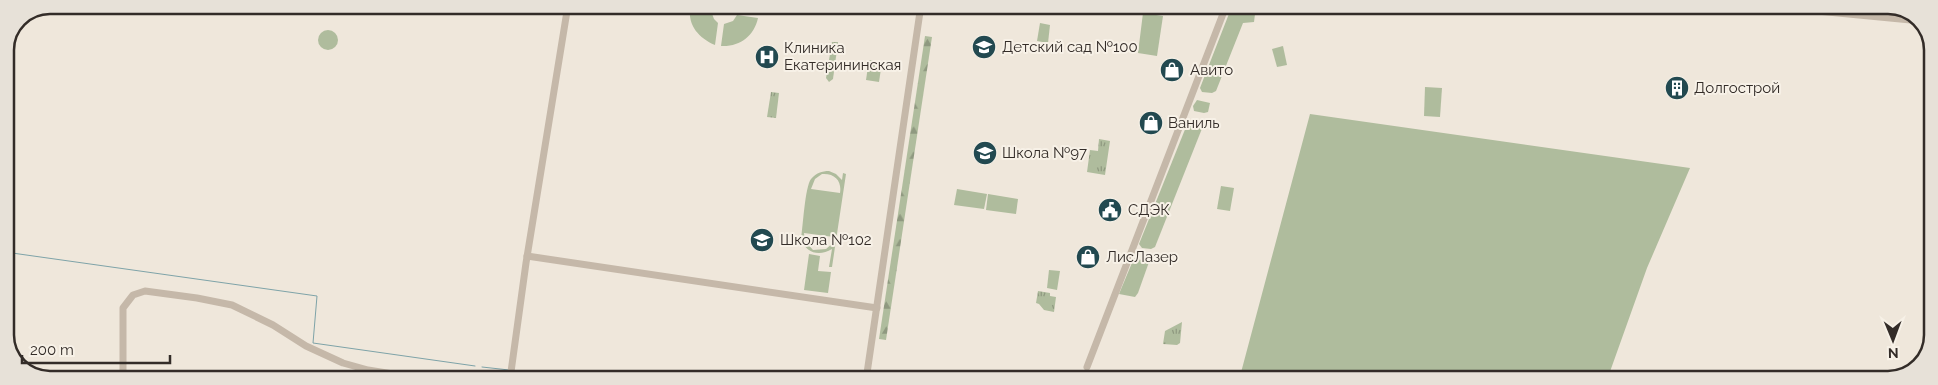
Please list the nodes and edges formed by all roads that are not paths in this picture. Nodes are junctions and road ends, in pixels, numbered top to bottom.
1 (567, 14) edge
2 (920, 14) edge
3 (1223, 14) edge
4 (1849, 14) edge
5 (1907, 20) edge
6 (527, 256) junction
7 (877, 308) junction
8 (1087, 367) dead end
9 (123, 371) edge
10 (374, 371) edge
11 (511, 371) edge
12 (867, 371) edge

1 - 6 street
2 - 7 street
3 - 8 street
4 - 5 street
6 - 7 street
6 - 11 street
7 - 12 street
9 - 10 street

